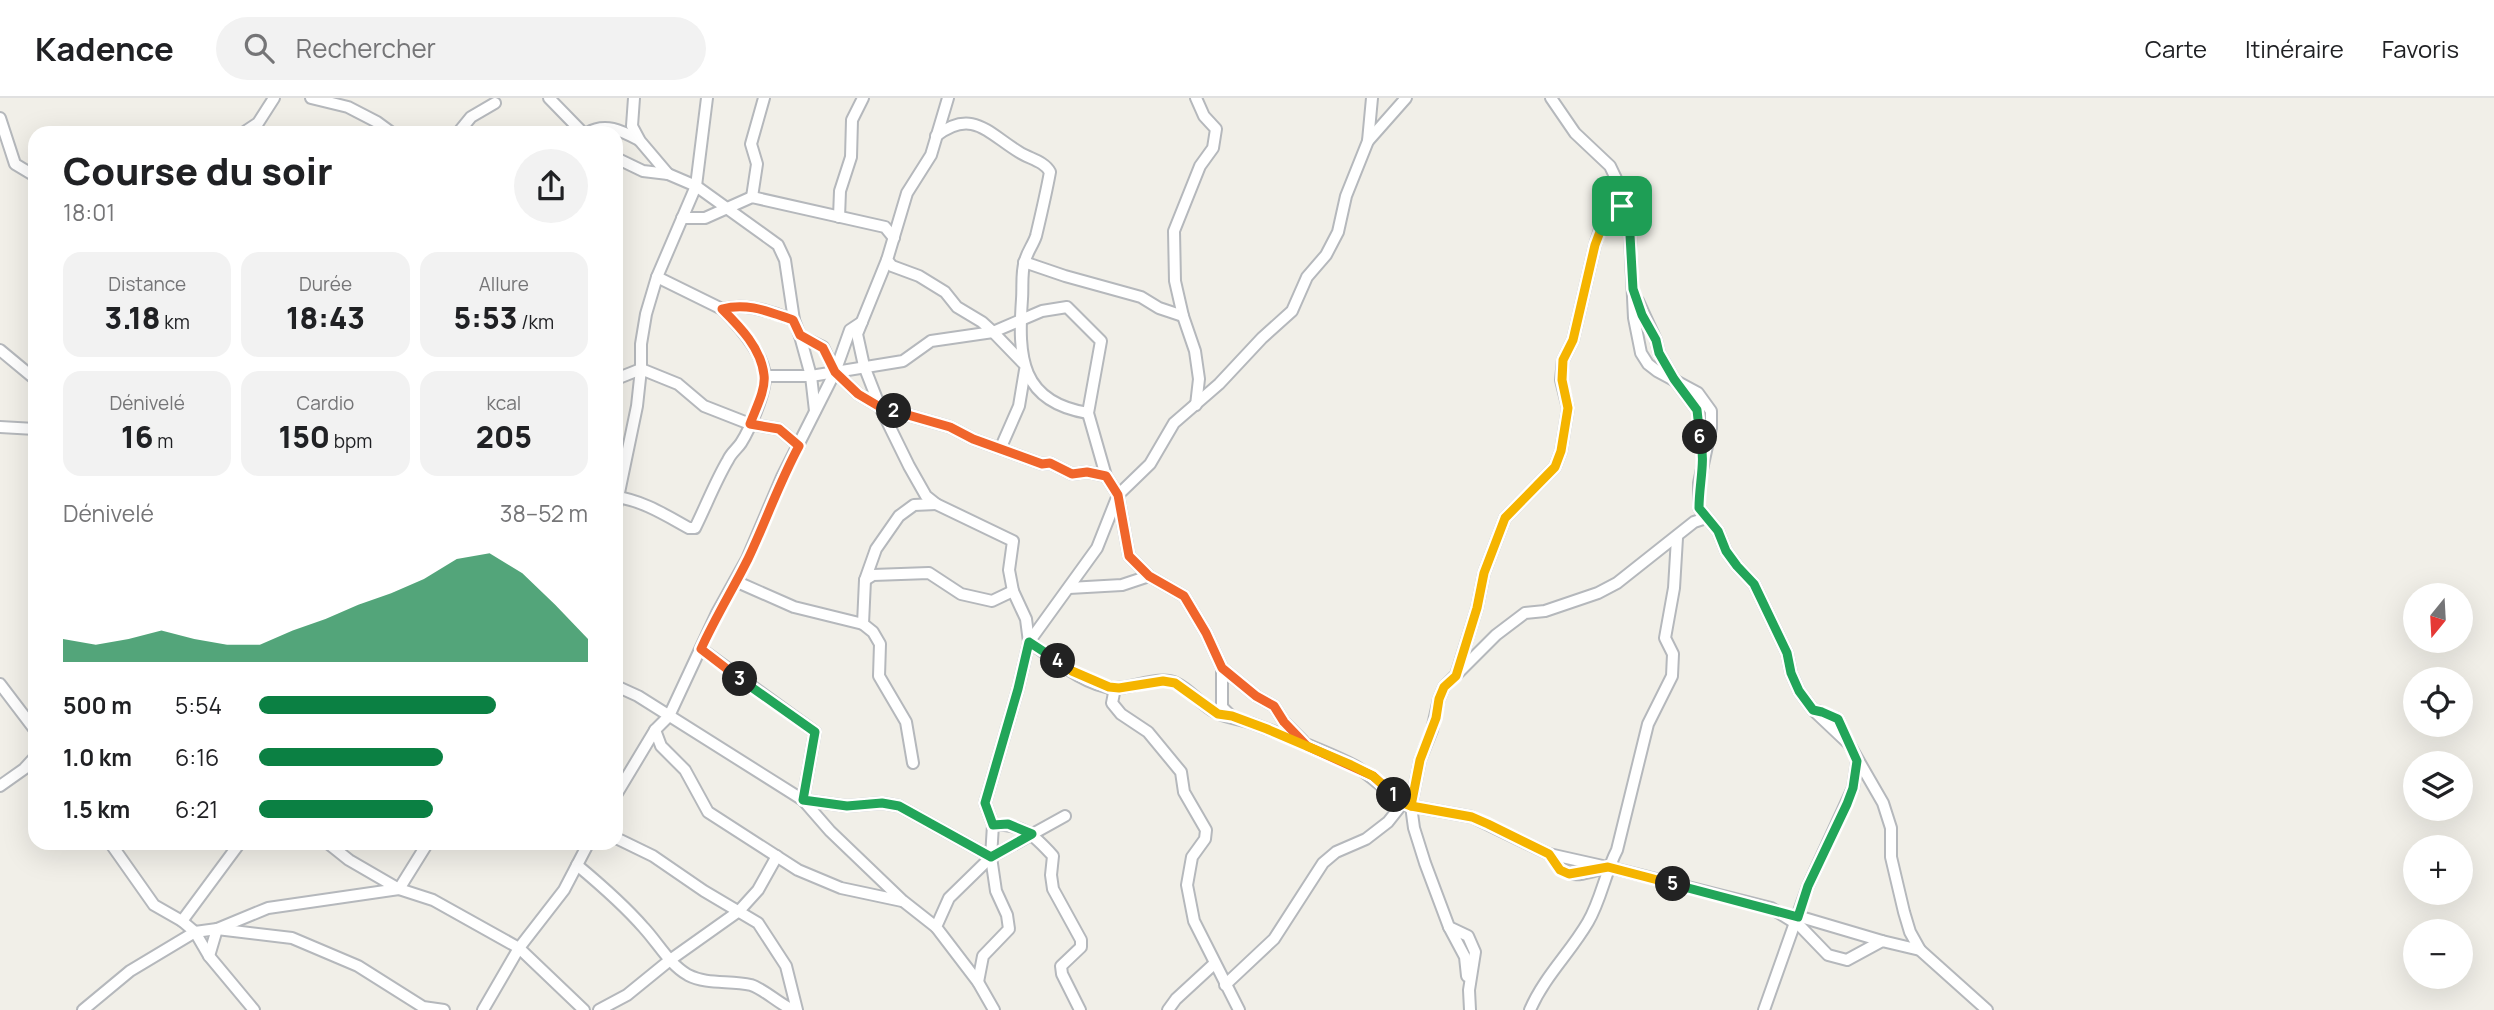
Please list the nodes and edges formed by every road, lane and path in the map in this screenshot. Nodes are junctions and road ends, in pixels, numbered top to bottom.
1 (274, 98) edge
2 (311, 98) edge
3 (549, 98) edge
4 (634, 98) edge
5 (707, 98) edge
6 (764, 98) edge
7 (863, 98) edge
8 (948, 98) edge
9 (1196, 98) edge
10 (1372, 98) edge
11 (1406, 98) edge
12 (1551, 98) edge
13 (321, 100) edge
14 (495, 103) dead end
15 (0, 118) edge
16 (254, 126) edge
17 (382, 126) edge
18 (464, 126) edge
19 (578, 126) edge
20 (623, 132) edge
21 (936, 136) junction
22 (640, 141) junction
23 (1368, 141) junction
24 (623, 161) edge
25 (28, 172) edge
26 (668, 174) junction
27 (696, 186) junction
28 (752, 197) junction
29 (1622, 206) junction
30 (728, 208) junction
31 (839, 217) junction
32 (682, 218) junction
33 (894, 238) junction
34 (887, 260) junction
35 (1024, 262) junction
36 (657, 277) junction
37 (1633, 289) junction
38 (722, 309) junction
39 (1183, 316) junction
40 (793, 320) junction
41 (1019, 321) junction
42 (862, 322) junction
43 (993, 332) junction
44 (800, 335) junction
45 (0, 350) edge
46 (864, 366) junction
47 (1024, 367) junction
48 (641, 369) junction
49 (835, 372) junction
50 (28, 373) edge
51 (623, 376) edge
52 (765, 376) junction
53 (811, 376) junction
54 (1674, 379) junction
55 (1196, 405) junction
56 (880, 407) junction
57 (815, 411) junction
58 (1088, 413) junction
59 (750, 424) junction
60 (0, 427) edge
61 (28, 429) edge
62 (799, 446) junction
63 (1001, 447) junction
64 (623, 472) edge
65 (1106, 476) junction
66 (1118, 495) junction
67 (623, 502) edge
68 (936, 504) junction
69 (1706, 518) junction
70 (1677, 538) junction
71 (1149, 576) junction
72 (866, 580) junction
73 (735, 581) junction
74 (1069, 588) junction
75 (1013, 591) junction
76 (863, 624) junction
77 (1029, 642) junction
78 (701, 649) junction
79 (1222, 668) junction
80 (1456, 676) junction
81 (0, 684) edge
82 (1109, 687) junction
83 (623, 689) edge
84 (669, 716) junction
85 (1232, 716) junction
86 (28, 721) edge
87 (655, 730) junction
88 (1307, 746) junction
89 (1857, 761) junction
90 (913, 764) dead end
91 (28, 765) edge
92 (623, 780) edge
93 (0, 786) edge
94 (803, 800) junction
95 (1407, 805) junction
96 (1065, 816) dead end
97 (993, 825) junction
98 (1032, 834) junction
99 (623, 841) edge
100 (115, 850) edge
101 (235, 850) edge
102 (336, 850) edge
103 (419, 850) edge
104 (586, 850) edge
105 (776, 856) junction
106 (991, 857) junction
107 (577, 865) junction
108 (1608, 867) junction
109 (399, 889) junction
110 (903, 901) junction
111 (739, 911) junction
112 (1797, 920) junction
113 (182, 921) junction
114 (936, 927) junction
115 (217, 929) junction
116 (195, 932) junction
117 (1882, 941) junction
118 (519, 948) junction
119 (1920, 950) junction
120 (209, 956) junction
121 (670, 960) junction
122 (1214, 964) junction
123 (978, 982) junction
124 (1225, 985) junction
125 (1971, 996) junction
126 (83, 1010) edge
127 (254, 1010) edge
128 (443, 1010) edge
129 (483, 1010) edge
130 (584, 1010) edge
131 (599, 1010) edge
132 (795, 1010) edge
133 (994, 1010) edge
134 (1080, 1010) edge
135 (1168, 1010) edge
136 (1239, 1010) edge
137 (1470, 1010) edge
138 (1530, 1010) edge
139 (1764, 1010) edge
140 (1976, 1010) edge
141 (1987, 1010) edge

1 - 16 street
2 - 13 street
3 - 19 street
4 - 22 street
5 - 27 street
6 - 28 street
7 - 31 street
8 - 21 street
9 - 39 street
10 - 23 street
11 - 23 street
12 - 29 street
13 - 17 street
14 - 18 street
15 - 25 street
20 - 22 street
21 - 33 street
21 - 35 street
22 - 26 street
23 - 55 street
24 - 26 street
26 - 27 street
27 - 30 street
27 - 32 street
28 - 30 street
28 - 31 street
29 - 37 street
29 - 80 street
30 - 32 street
30 - 40 street
31 - 33 street
32 - 36 street
33 - 34 street
34 - 42 street
34 - 43 street
35 - 39 street
35 - 41 street
36 - 38 street
36 - 48 street
37 - 54 street
37 - 54 street
38 - 40 street
38 - 52 street
39 - 55 street
40 - 44 street
41 - 43 street
41 - 47 street
41 - 58 street
42 - 46 street
42 - 49 street
43 - 46 street
43 - 47 street
44 - 49 street
44 - 53 street
45 - 50 street
46 - 49 street
46 - 56 street
47 - 58 street
47 - 63 street
48 - 51 street
48 - 59 street
48 - 64 street
49 - 53 street
49 - 56 street
49 - 57 street
52 - 53 street
52 - 59 street
53 - 57 street
54 - 69 street
55 - 66 street
56 - 63 street
56 - 68 street
57 - 62 street
58 - 65 street
59 - 62 street
59 - 67 street
60 - 61 street
62 - 73 street
63 - 65 street
65 - 66 street
66 - 71 street
66 - 74 street
68 - 72 street
68 - 75 street
69 - 70 street
69 - 89 street
70 - 80 street
70 - 108 street
71 - 74 street
71 - 79 street
72 - 75 street
72 - 76 street
73 - 76 street
73 - 78 street
74 - 77 street
75 - 77 street
76 - 90 street
77 - 82 street
77 - 97 street
78 - 84 street
78 - 94 street
79 - 85 street
79 - 88 street
80 - 95 street
81 - 86 street
82 - 85 street
82 - 122 street
83 - 84 street
84 - 87 street
84 - 94 street
85 - 88 street
87 - 92 street
87 - 105 street
88 - 95 street
89 - 112 street
89 - 119 street
91 - 93 street
94 - 106 street
94 - 110 street
95 - 108 street
95 - 124 street
95 - 137 street
96 - 98 street
97 - 98 street
97 - 106 street
98 - 106 street
98 - 134 street
99 - 111 street
100 - 113 street
101 - 113 street
102 - 109 street
103 - 109 street
104 - 107 street
105 - 110 street
105 - 111 street
106 - 114 street
106 - 123 street
107 - 118 street
107 - 121 street
108 - 112 street
108 - 138 street
109 - 115 street
109 - 118 street
110 - 114 street
111 - 121 street
111 - 132 street
112 - 117 street
112 - 117 street
112 - 139 street
113 - 116 street
114 - 123 street
115 - 116 street
115 - 120 street
115 - 128 street
116 - 120 street
116 - 126 street
117 - 119 street
118 - 129 street
118 - 130 street
119 - 125 street
120 - 127 street
121 - 131 street
121 - 132 street
122 - 124 street
122 - 135 street
123 - 133 street
124 - 136 street
125 - 140 street
125 - 141 street

